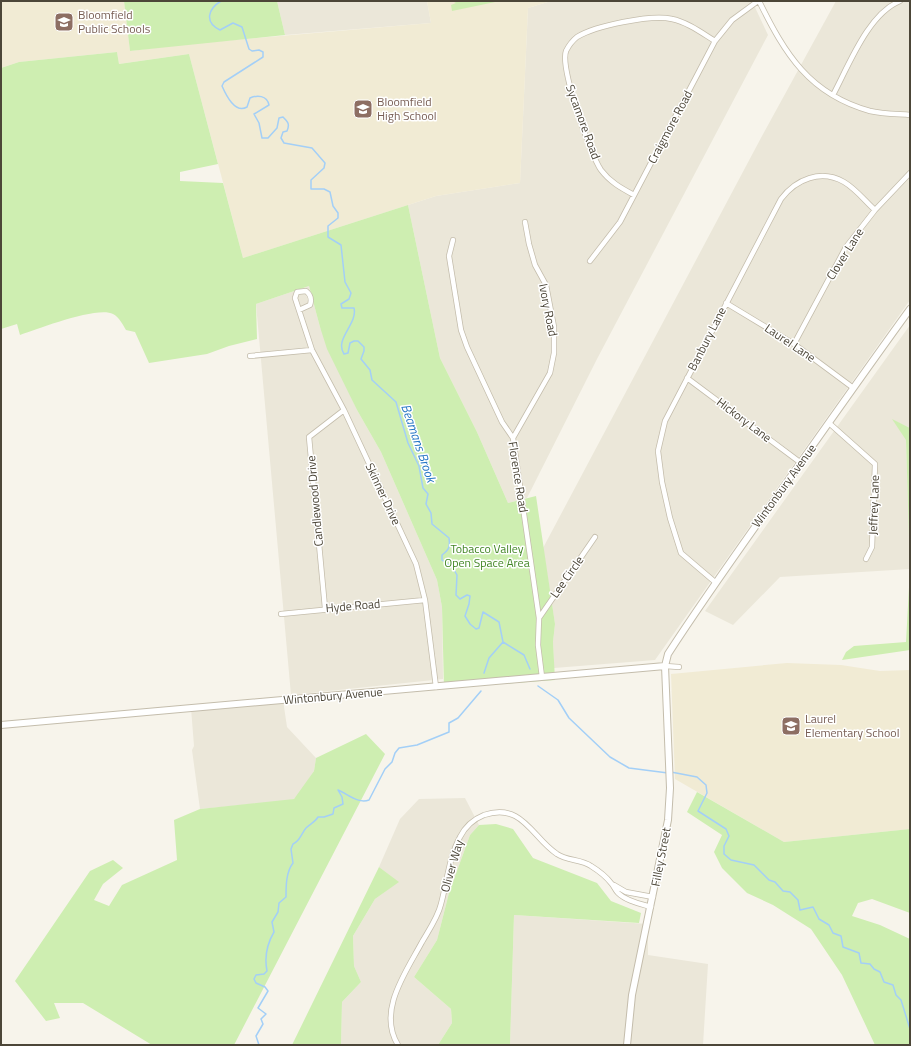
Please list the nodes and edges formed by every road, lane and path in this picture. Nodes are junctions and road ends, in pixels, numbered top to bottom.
1 (759, 1) edge
2 (900, 1) edge
3 (715, 41) junction
4 (833, 95) junction
5 (910, 115) edge
6 (910, 173) edge
7 (634, 195) junction
8 (875, 210) junction
9 (526, 222) dead end
10 (453, 240) dead end
11 (590, 261) dead end
12 (726, 303) junction
13 (910, 309) edge
14 (299, 310) junction
15 (794, 344) junction
16 (312, 350) junction
17 (250, 356) dead end
18 (687, 378) junction
19 (852, 387) junction
20 (344, 410) junction
21 (829, 423) junction
22 (513, 438) junction
23 (800, 463) junction
24 (595, 537) dead end
25 (866, 559) dead end
26 (715, 582) junction
27 (425, 600) junction
28 (325, 608) junction
29 (281, 614) dead end
30 (540, 618) junction
31 (665, 666) junction
32 (679, 667) dead end
33 (542, 677) junction
34 (436, 687) junction
35 (1, 726) edge
36 (612, 884) junction
37 (653, 897) junction
38 (651, 907) junction
39 (398, 1045) edge
40 (627, 1045) edge

1 - 3 street, Craigmore Road
1 - 4 street
2 - 4 street
3 - 7 street, Craigmore Road
3 - 7 street, Sycamore Road
4 - 5 street
6 - 8 street, Clover Lane
7 - 11 street, Craigmore Road
8 - 12 street, Banbury Lane
8 - 15 street, Clover Lane
9 - 22 street, Ivory Road
10 - 22 street, Florence Road
12 - 15 street, Laurel Lane
12 - 18 street, Banbury Lane
13 - 19 street, Wintonbury Avenue
14 - 14 street, Skinner Drive
14 - 16 street, Skinner Drive
15 - 19 street, Laurel Lane
16 - 17 street
16 - 20 street, Skinner Drive
18 - 23 street, Hickory Lane
18 - 26 street, Banbury Lane
19 - 21 street, Wintonbury Avenue
20 - 27 street, Skinner Drive
20 - 28 street, Candlewood Drive
21 - 23 street, Wintonbury Avenue
21 - 25 street, Jeffrey Lane
22 - 30 street, Florence Road
23 - 26 street, Wintonbury Avenue
24 - 30 street, Lee Circle
26 - 31 street, Wintonbury Avenue
27 - 28 street, Hyde Road
27 - 34 street, Skinner Drive
28 - 29 street, Hyde Road
30 - 33 street, Florence Road
31 - 32 street, Wintonbury Avenue
31 - 33 street, Wintonbury Avenue
31 - 37 street, Filley Street
33 - 34 street, Wintonbury Avenue
34 - 35 street, Wintonbury Avenue
36 - 37 street, Oliver Way
36 - 38 street, Oliver Way
36 - 39 street, Oliver Way
37 - 38 street, Filley Street
38 - 40 street, Filley Street

